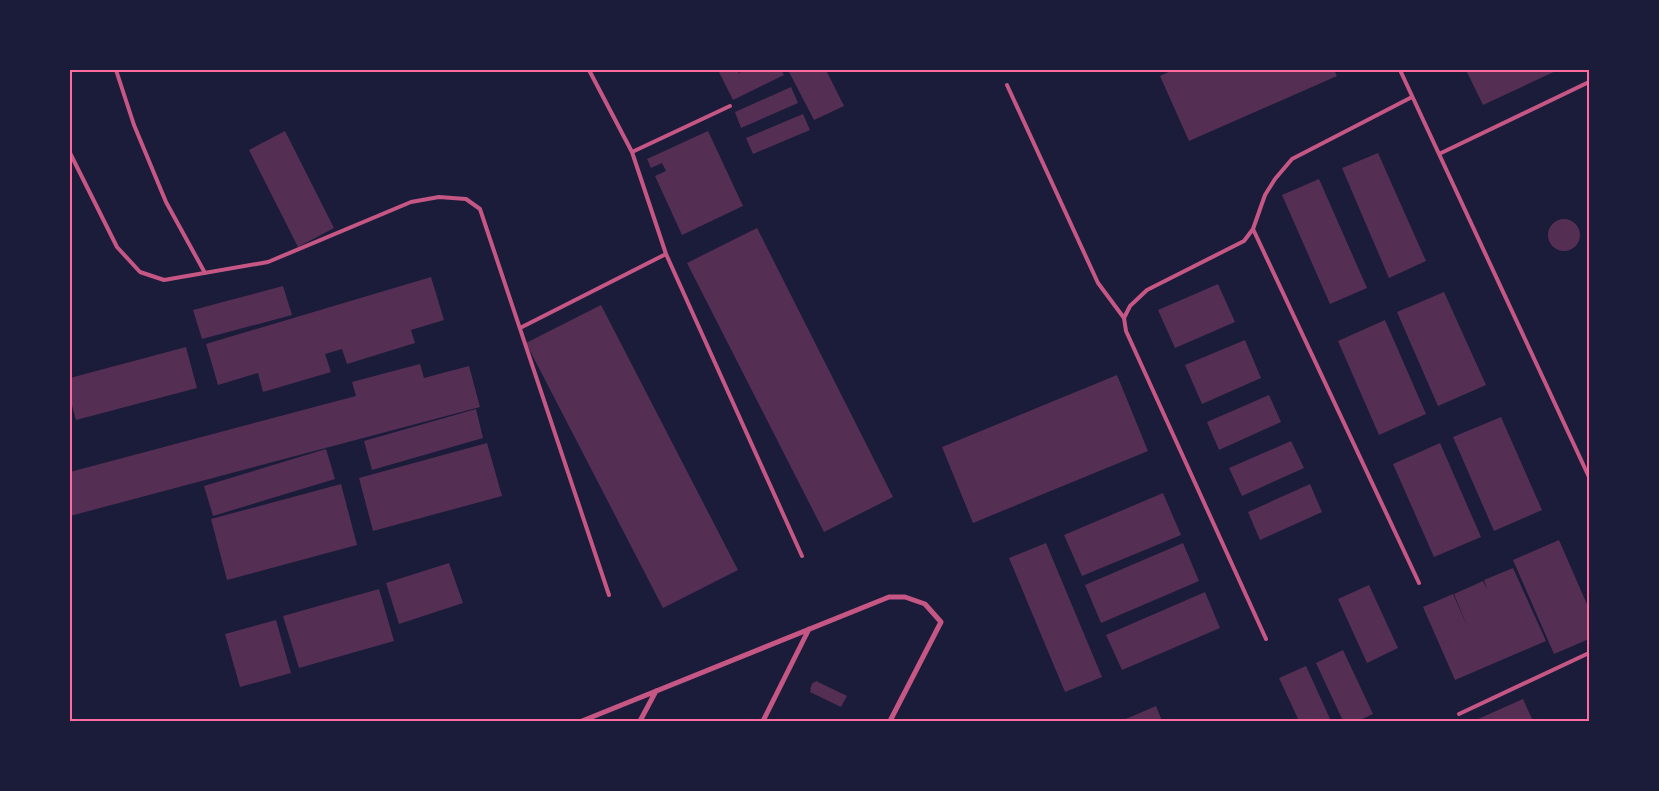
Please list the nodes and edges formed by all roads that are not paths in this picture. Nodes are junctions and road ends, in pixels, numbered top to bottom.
1 (116, 70) edge
2 (589, 70) edge
3 (1400, 70) edge
4 (1589, 82) edge
5 (1007, 85) dead end
6 (1412, 97) junction
7 (730, 106) dead end
8 (632, 152) junction
9 (70, 153) edge
10 (1439, 154) junction
11 (1253, 229) junction
12 (666, 254) junction
13 (205, 273) junction
14 (1124, 318) junction
15 (520, 328) junction
16 (1589, 478) edge
17 (802, 556) dead end
18 (1419, 583) dead end
19 (609, 595) dead end
20 (809, 629) junction
21 (1266, 640) dead end
22 (1589, 652) edge
23 (656, 690) junction
24 (1458, 714) dead end
25 (582, 721) edge
26 (640, 721) edge
27 (763, 721) edge
28 (890, 721) edge

1 - 13 lane
2 - 8 lane
3 - 6 lane
4 - 10 lane
5 - 14 lane
6 - 10 lane
6 - 11 lane
7 - 8 lane
8 - 12 lane
9 - 13 lane
10 - 16 lane
11 - 14 lane
11 - 18 lane
12 - 15 lane
12 - 17 lane
13 - 15 lane
14 - 21 lane
15 - 19 lane
20 - 23 street
20 - 27 street
20 - 28 street
22 - 24 lane
23 - 25 street
23 - 26 street

